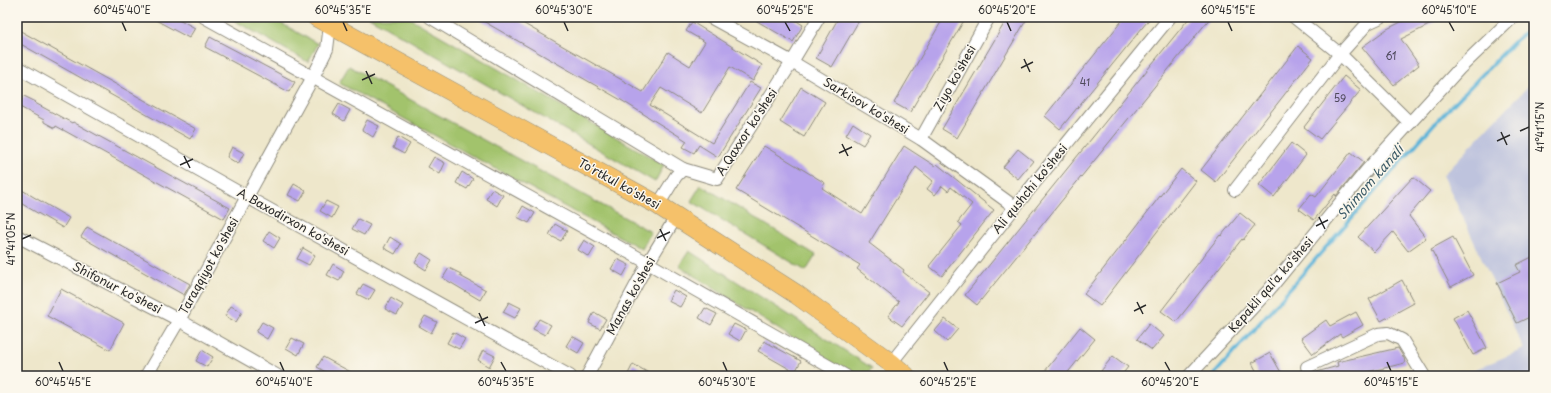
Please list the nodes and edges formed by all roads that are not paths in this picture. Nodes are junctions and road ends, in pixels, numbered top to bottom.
1 (204, 17) edge
2 (430, 17) edge
3 (710, 17) edge
4 (819, 17) edge
5 (989, 17) edge
6 (1170, 17) edge
7 (1294, 17) edge
8 (1381, 17) edge
9 (1513, 17) edge
10 (327, 20) edge
11 (1340, 54) junction
12 (792, 62) junction
13 (17, 67) edge
14 (313, 77) junction
15 (1410, 123) junction
16 (921, 139) junction
17 (683, 169) junction
18 (1235, 190) dead end
19 (247, 197) junction
20 (658, 205) junction
21 (1015, 207) junction
22 (676, 217) junction
23 (17, 236) edge
24 (648, 263) junction
25 (179, 320) junction
26 (1307, 366) dead end
27 (899, 372) edge
28 (146, 376) edge
29 (278, 376) edge
30 (570, 376) edge
31 (587, 376) edge
32 (846, 376) edge
33 (1189, 376) edge
34 (1424, 376) edge

1 - 14 street
2 - 17 street
3 - 12 street, Sarkisov ko'shesi
4 - 12 street, A.Qaxxor ko'shesi
5 - 16 street, Ziyo ko'shesi
6 - 21 street, Ali qushchi ko'shesi
7 - 11 street
8 - 11 street
9 - 15 street, Kepakli qal'a ko'shesi
10 - 14 street, Taraqqiyot ko'shesi
10 - 20 main road, To'rtkul ko'shesi
11 - 15 street
11 - 18 street
12 - 16 street, Sarkisov ko'shesi
12 - 17 street, A.Qaxxor ko'shesi
13 - 19 street, A.Baxodirxon ko'shesi
14 - 19 street, Taraqqiyot ko'shesi
14 - 24 street
15 - 33 street, Kepakli qal'a ko'shesi
16 - 21 street, Sarkisov ko'shesi
17 - 20 street
19 - 25 street, Taraqqiyot ko'shesi
19 - 30 street, A.Baxodirxon ko'shesi
20 - 22 main road, To'rtkul ko'shesi
21 - 27 street, Ali qushchi ko'shesi
22 - 24 street, Manas ko'shesi
22 - 27 main road, To'rtkul ko'shesi
23 - 25 street, Shifonur ko'shesi
24 - 31 street, Manas ko'shesi
24 - 32 street
25 - 28 street, Taraqqiyot ko'shesi
25 - 29 street, Shifonur ko'shesi
26 - 34 street

